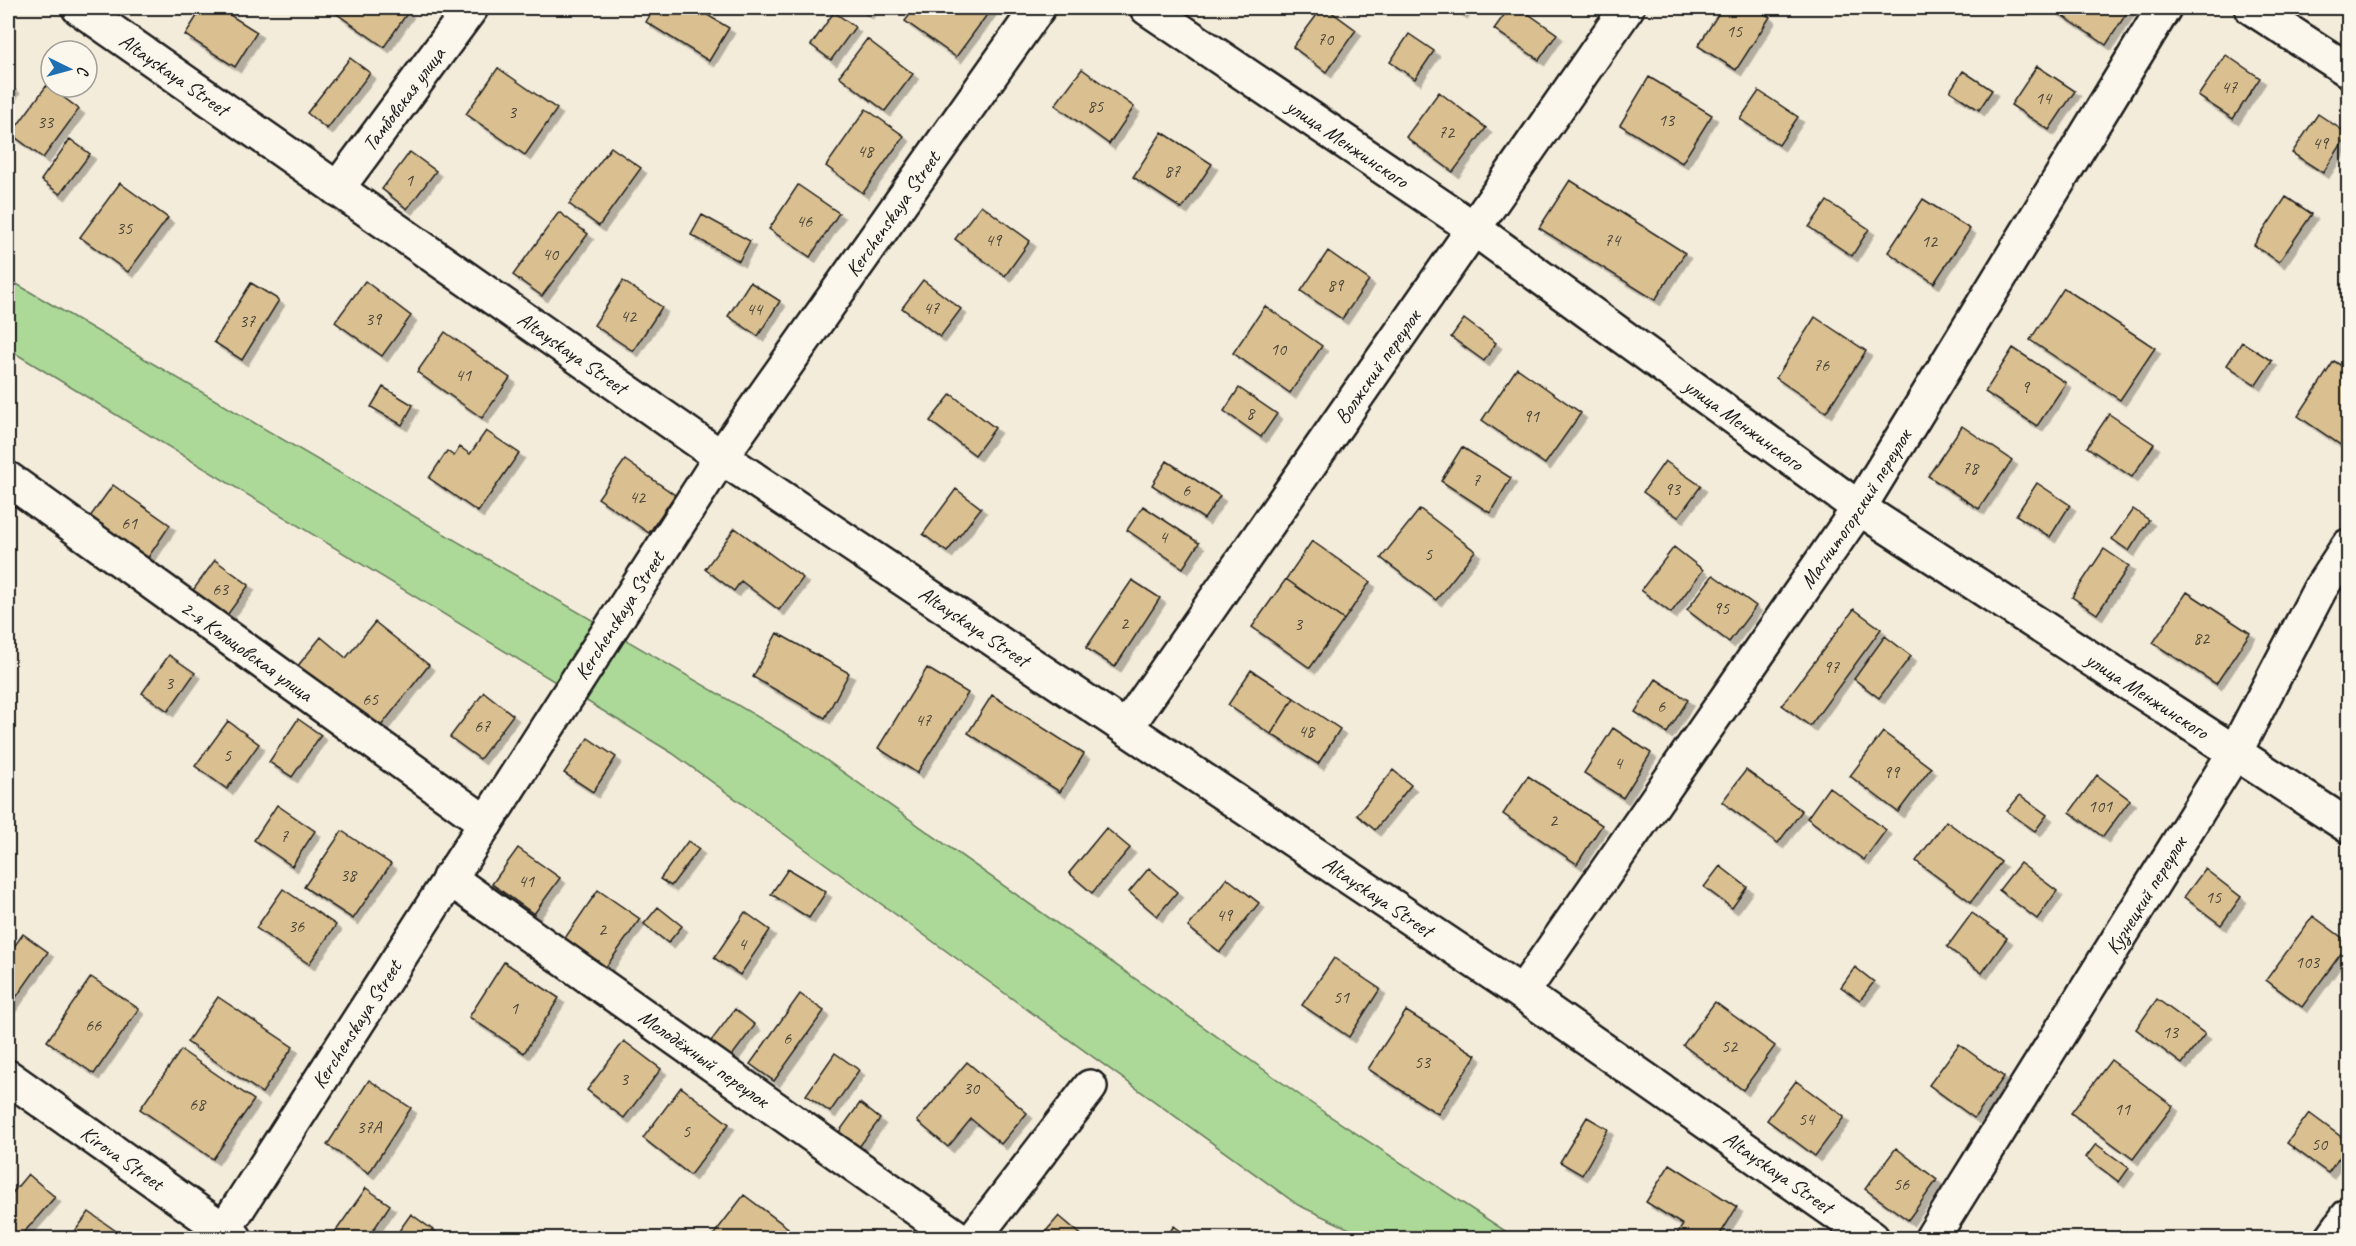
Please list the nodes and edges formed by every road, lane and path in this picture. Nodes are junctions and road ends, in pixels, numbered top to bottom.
1 (79, 8) edge
2 (471, 8) edge
3 (1038, 8) edge
4 (1147, 8) edge
5 (1627, 8) edge
6 (2164, 8) edge
7 (2252, 8) edge
8 (2349, 70) edge
9 (338, 189) junction
10 (1473, 228) junction
11 (721, 457) junction
12 (8, 479) edge
13 (1859, 508) junction
14 (2349, 546) edge
15 (1126, 728) junction
16 (2235, 752) junction
17 (486, 822) junction
18 (2349, 826) edge
19 (449, 878) junction
20 (1522, 993) junction
21 (8, 1077) edge
22 (1090, 1086) dead end
23 (2349, 1216) edge
24 (226, 1236) edge
25 (958, 1239) edge
26 (975, 1239) edge
27 (1872, 1239) edge
28 (1932, 1239) edge
29 (2332, 1239) edge

1 - 9 street, Altayskaya Street
2 - 9 street, Тамбовская улица
3 - 11 street, Kerchenskaya Street
4 - 10 street, улица Менжинского
5 - 10 street, Волжский переулок
6 - 13 street, Магнитогорский переулок
7 - 8 street
9 - 11 street, Altayskaya Street
10 - 13 street, улица Менжинского
10 - 15 street, Волжский переулок
11 - 15 street, Altayskaya Street
11 - 17 street, Kerchenskaya Street
12 - 17 street, 2-я Кольцовская улица
13 - 16 street, улица Менжинского
13 - 20 street, Магнитогорский переулок
14 - 16 street, Кузнецкий переулок
15 - 20 street, Altayskaya Street
16 - 18 street, улица Менжинского
16 - 28 street, Кузнецкий переулок
17 - 19 street, Kerchenskaya Street
19 - 24 street, Kerchenskaya Street
19 - 25 street, Молодёжный переулок
20 - 27 street, Altayskaya Street
21 - 24 street, Kirova Street
22 - 26 street
23 - 29 street

